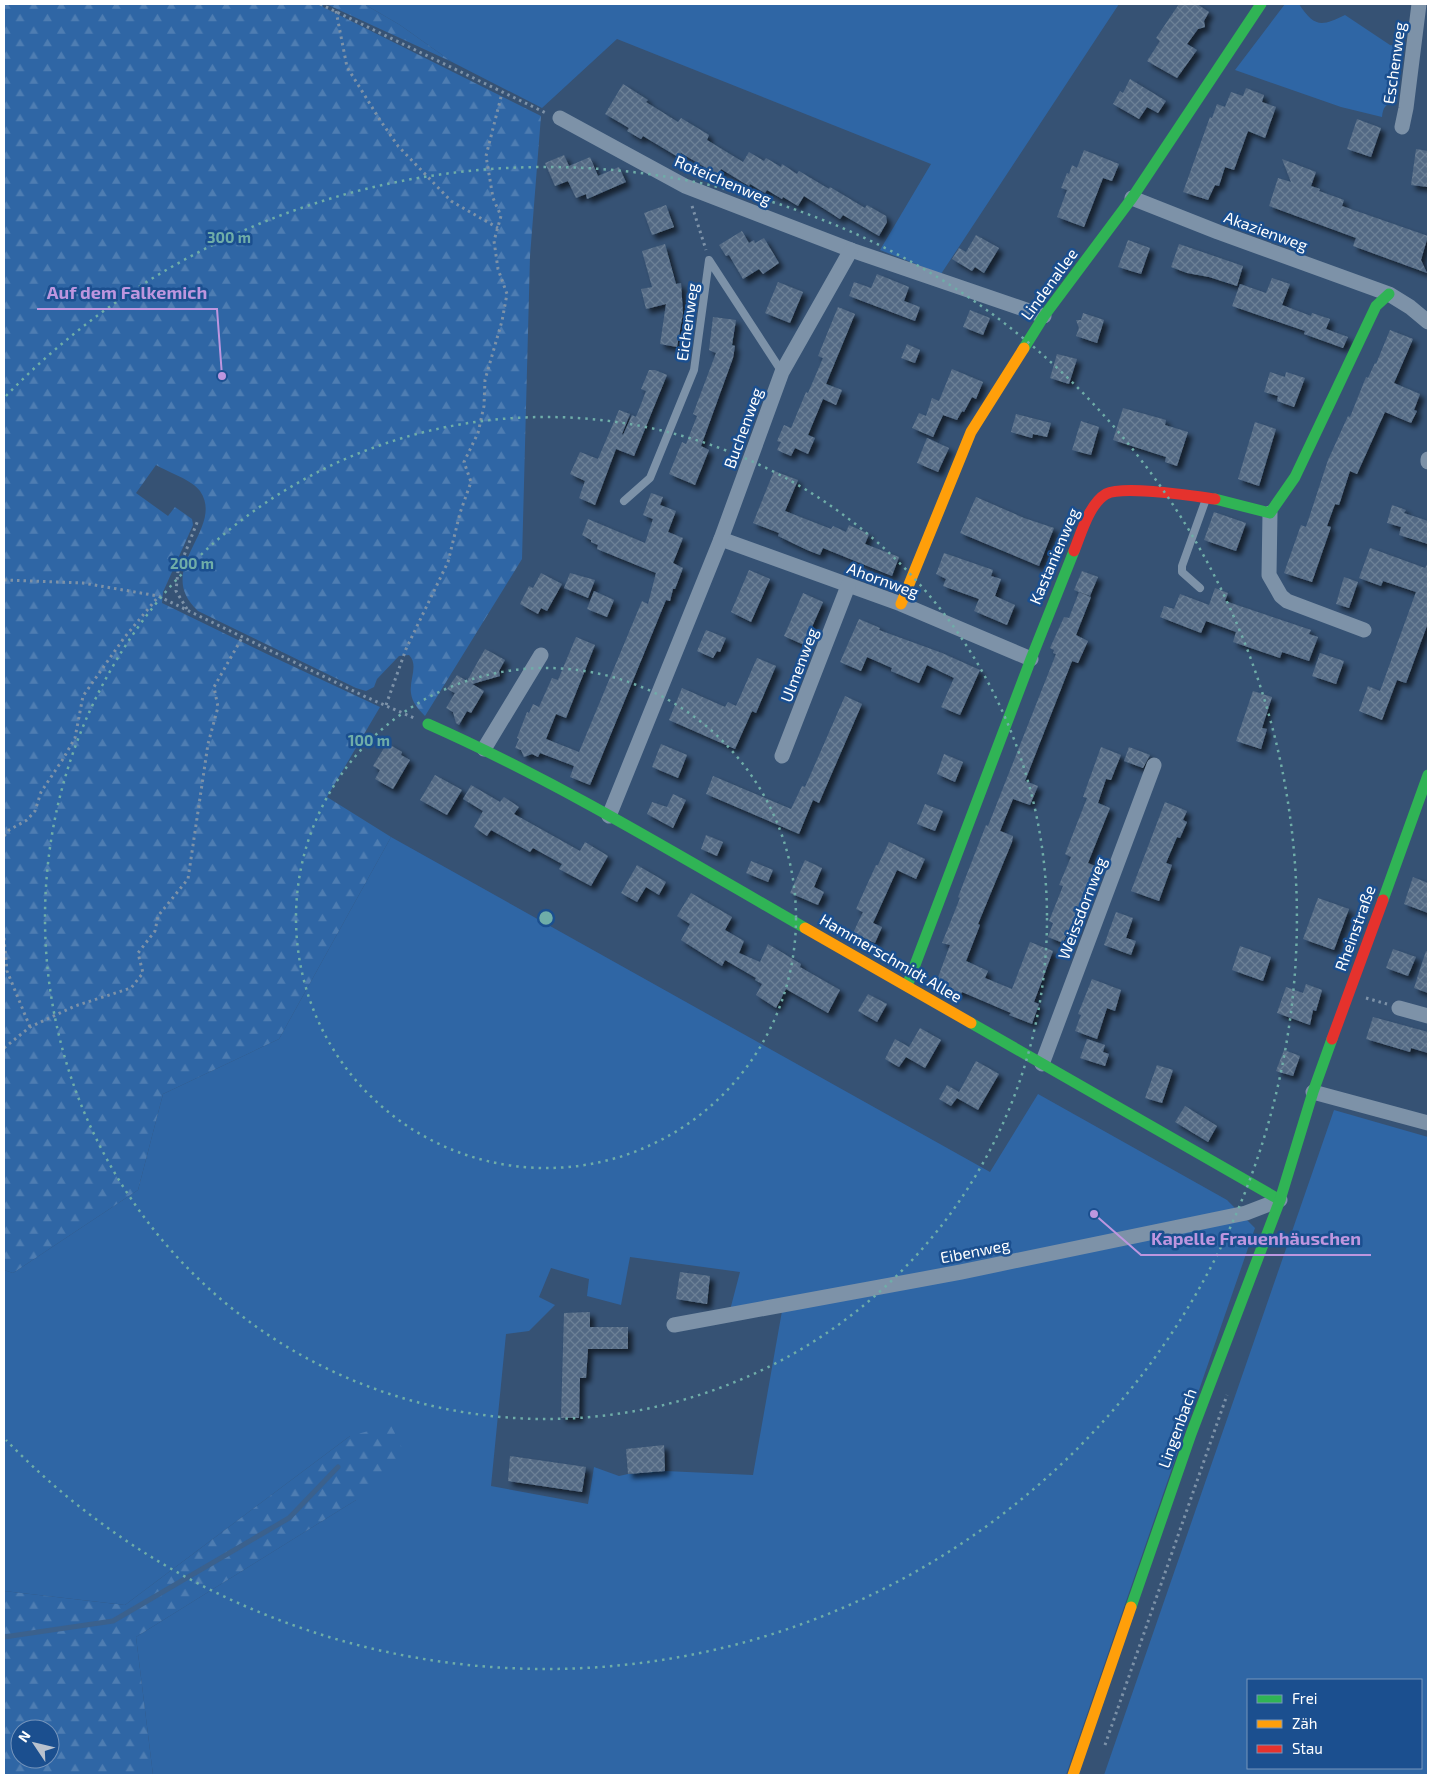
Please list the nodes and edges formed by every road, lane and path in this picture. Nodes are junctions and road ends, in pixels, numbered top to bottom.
1 (320, 4) edge
2 (1261, 4) edge
3 (1419, 4) edge
4 (336, 11) junction
5 (502, 93) junction
6 (560, 118) joint
7 (1402, 127) dead end
8 (686, 186) junction
9 (1132, 198) junction
10 (498, 228) junction
11 (851, 250) junction
12 (709, 260) junction
13 (1389, 294) junction
14 (1044, 316) junction
15 (1428, 322) edge
16 (782, 372) junction
17 (1206, 497) junction
18 (624, 501) dead end
19 (1270, 513) junction
20 (198, 520) dead end
21 (721, 539) junction
22 (4, 580) edge
23 (848, 586) junction
24 (1200, 588) dead end
25 (158, 596) junction
26 (901, 604) junction
27 (187, 609) junction
28 (1364, 630) dead end
29 (243, 636) junction
30 (540, 655) dead end
31 (1031, 659) junction
32 (386, 705) junction
33 (428, 724) joint
34 (484, 749) junction
35 (782, 756) dead end
36 (1154, 765) dead end
37 (1428, 775) edge
38 (609, 816) junction
39 (4, 836) edge
40 (4, 938) edge
41 (907, 986) junction
42 (1349, 993) junction
43 (1399, 1008) joint
44 (1428, 1016) edge
45 (30, 1027) junction
46 (4, 1048) edge
47 (1042, 1064) junction
48 (1313, 1092) junction
49 (1428, 1123) edge
50 (1280, 1200) junction
51 (674, 1325) dead end
52 (1228, 1391) dead end
53 (1104, 1747) dead end
54 (1073, 1775) edge

1 - 4 path
2 - 9 street, Lindenallee
3 - 7 street, Eschenweg
4 - 5 path
4 - 10 path
5 - 6 path
5 - 10 path
6 - 8 street, Roteichenweg
8 - 11 street, Roteichenweg
8 - 12 path
9 - 13 street, Akazienweg
9 - 14 street, Lindenallee
10 - 32 path
11 - 14 street
11 - 16 street, Buchenweg
12 - 16 lane, Eichenweg
12 - 18 lane, Eichenweg
13 - 15 street
13 - 19 street
14 - 26 street, Lindenallee
16 - 21 street, Buchenweg
17 - 19 street, Kastanienweg
17 - 24 lane
17 - 31 street, Kastanienweg
19 - 28 street
20 - 27 path
21 - 23 street, Ahornweg
21 - 38 street, Buchenweg
22 - 25 path
23 - 26 street, Ahornweg
23 - 35 street, Ulmenweg
25 - 27 path
25 - 39 path
26 - 31 street, Ahornweg
27 - 29 path
29 - 32 path
29 - 45 path
30 - 34 street
31 - 41 street, Kastanienweg
32 - 33 path
33 - 34 street, Hammerschmidt Allee
34 - 38 street, Hammerschmidt Allee
36 - 47 street, Weissdornweg
37 - 42 street, Rheinstraße
38 - 41 street, Hammerschmidt Allee
40 - 45 path
41 - 47 street, Hammerschmidt Allee
42 - 43 path
42 - 48 street, Rheinstraße
43 - 44 street
45 - 46 path
47 - 50 street, Hammerschmidt Allee
48 - 49 street
48 - 50 street, Lingenbach
50 - 51 street, Eibenweg
50 - 54 street, Lingenbach
52 - 53 path

